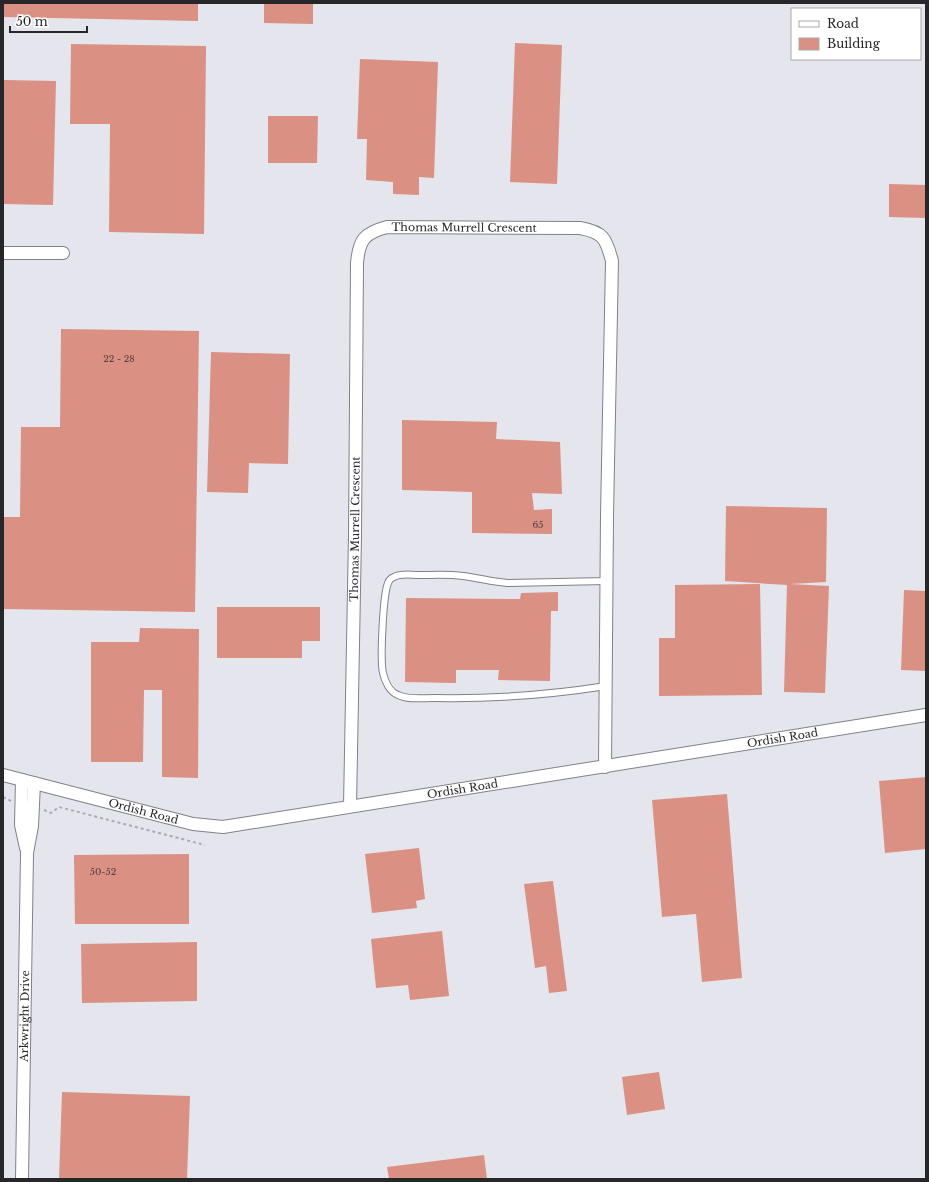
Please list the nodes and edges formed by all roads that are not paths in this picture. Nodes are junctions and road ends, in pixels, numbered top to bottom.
1 (3, 253) edge
2 (63, 253) dead end
3 (607, 581) junction
4 (606, 686) junction
5 (926, 715) edge
6 (605, 767) junction
7 (3, 775) edge
8 (22, 780) junction
9 (34, 783) junction
10 (350, 806) junction
11 (27, 853) junction
12 (22, 1179) edge

1 - 2 street
3 - 4 street, Thomas Murrell Crescent
3 - 4 lane
3 - 10 street, Thomas Murrell Crescent
4 - 6 street, Thomas Murrell Crescent
5 - 6 street, Ordish Road
6 - 10 street, Ordish Road
7 - 8 street, Ordish Road
8 - 9 street, Ordish Road
8 - 11 street, Arkwright Drive
9 - 10 street, Ordish Road
9 - 11 street, Arkwright Drive
11 - 12 street, Arkwright Drive

